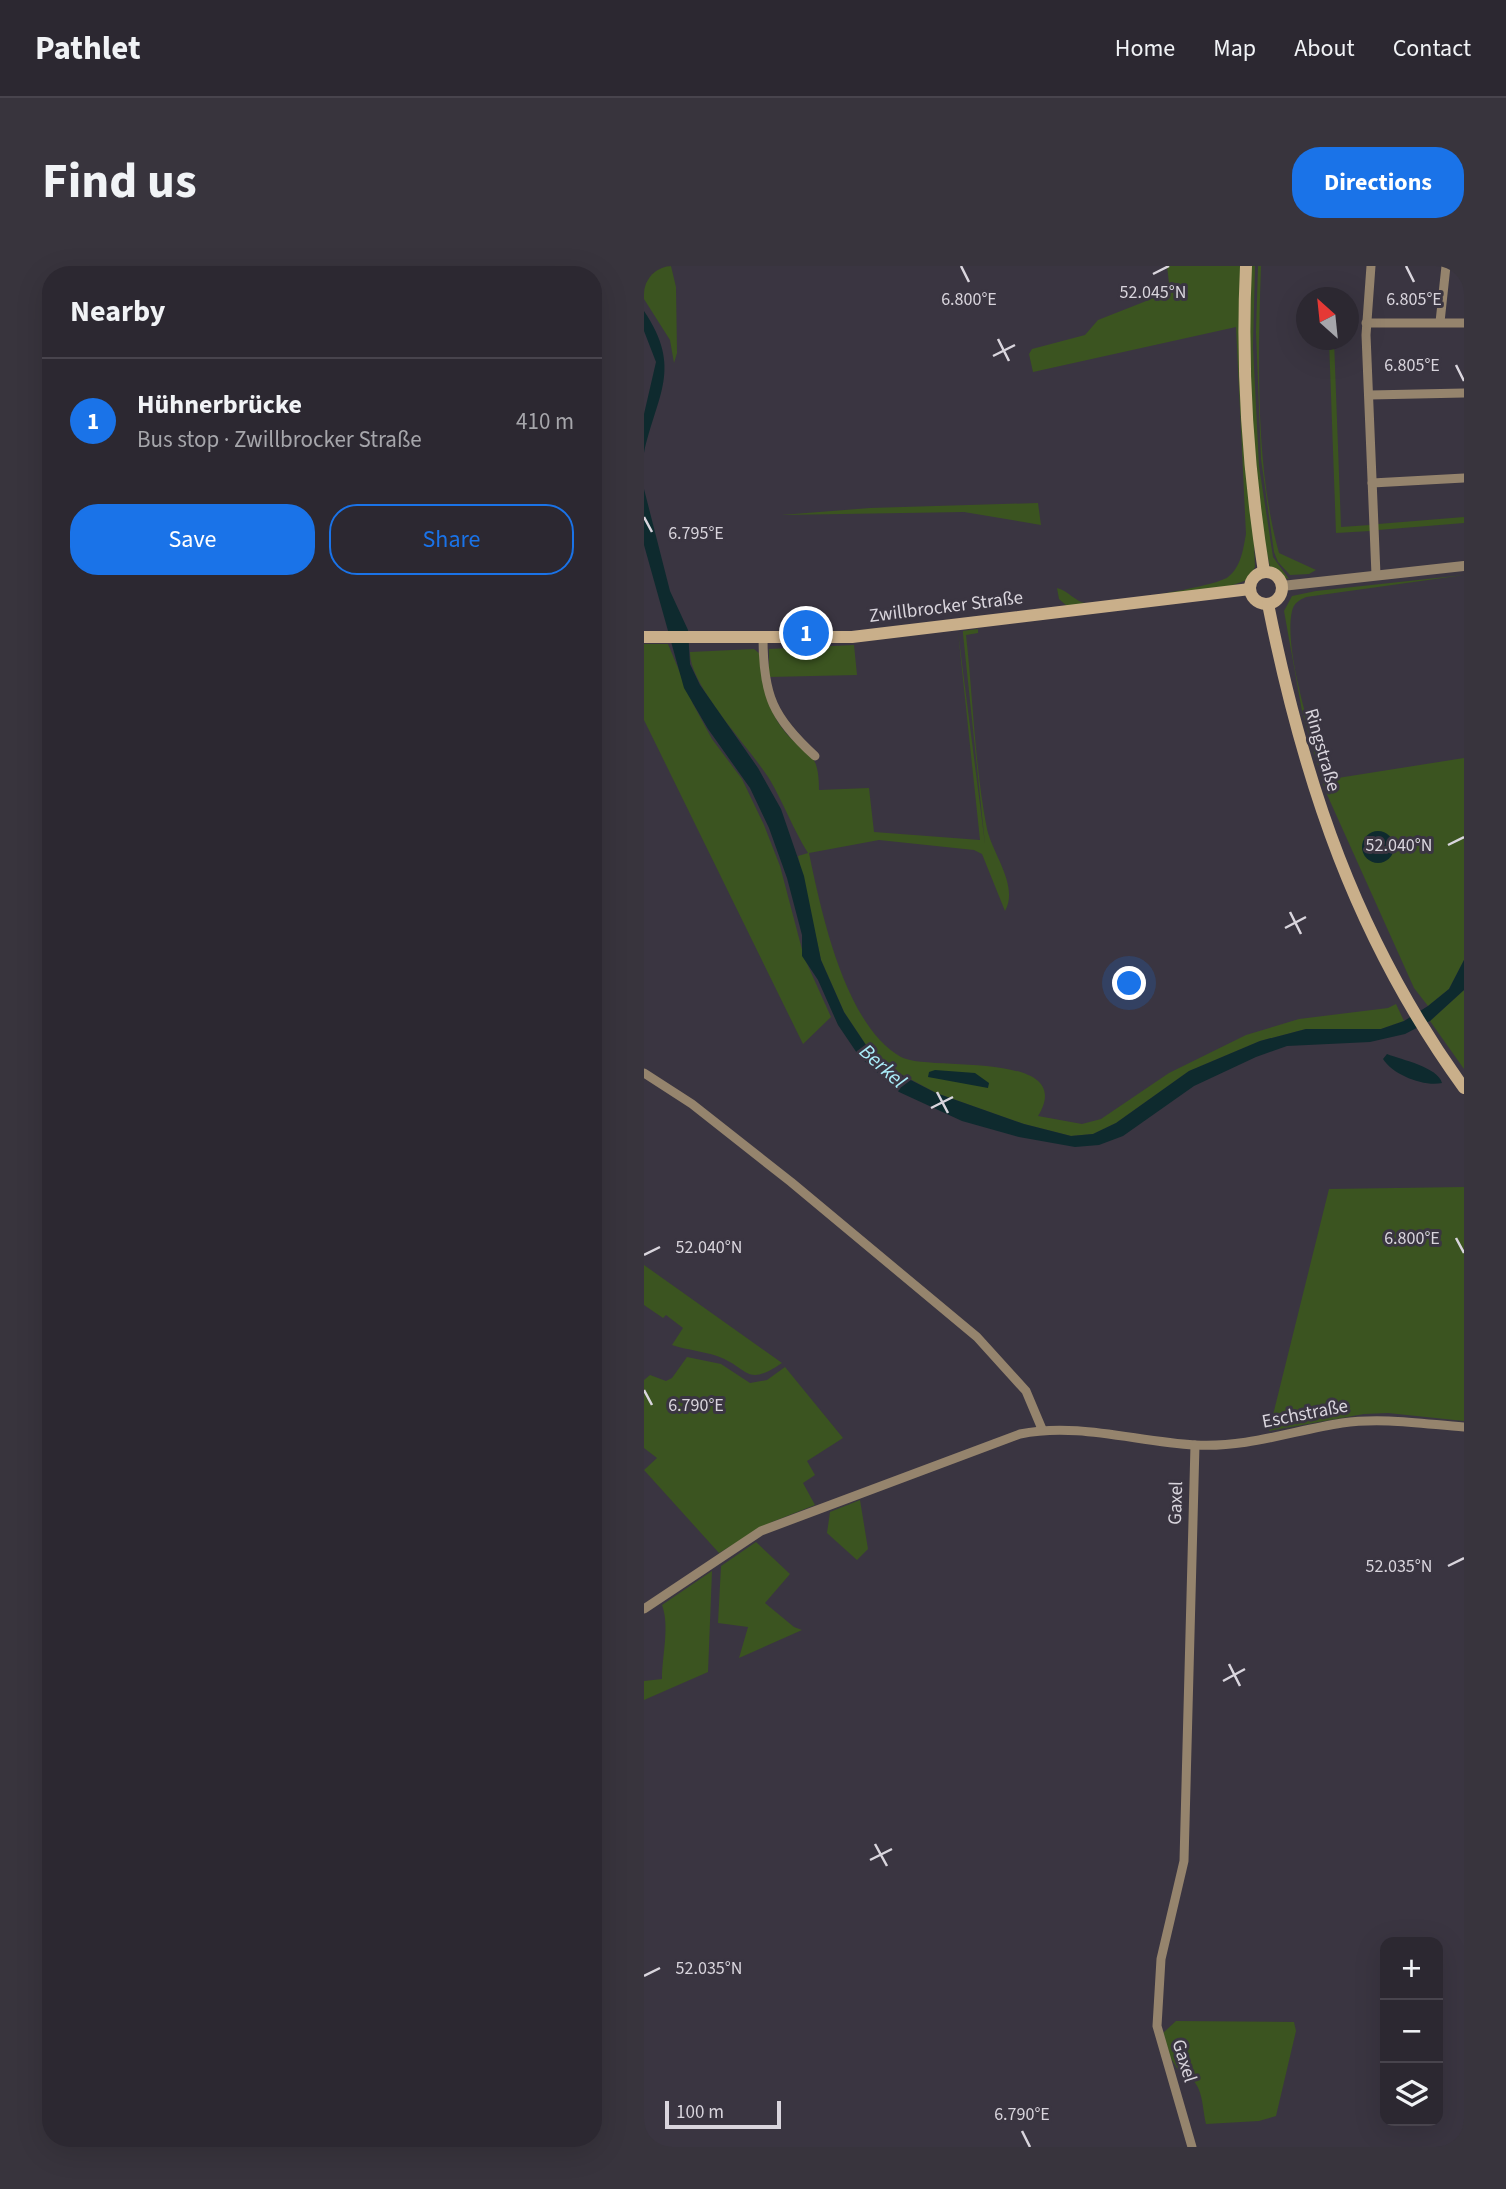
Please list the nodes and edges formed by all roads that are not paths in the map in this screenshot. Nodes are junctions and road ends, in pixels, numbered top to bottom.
1 (1246, 266) edge
2 (1371, 266) edge
3 (1446, 266) edge
4 (1440, 322) junction
5 (1366, 323) junction
6 (1464, 323) edge
7 (1464, 393) edge
8 (1370, 395) junction
9 (1464, 478) edge
10 (1372, 483) junction
11 (1464, 566) edge
12 (1264, 572) junction
13 (1376, 575) junction
14 (1282, 586) junction
15 (1250, 589) junction
16 (1268, 604) junction
17 (644, 637) edge
18 (763, 638) junction
19 (815, 756) dead end
20 (644, 1073) edge
21 (1464, 1088) edge
22 (1464, 1427) edge
23 (1042, 1429) junction
24 (1195, 1445) junction
25 (644, 1609) edge
26 (1192, 2147) edge

1 - 12 main road
2 - 5 street
3 - 4 street
4 - 5 street
4 - 6 street
5 - 8 street
7 - 8 street
8 - 10 street
9 - 10 street
10 - 13 street
11 - 13 street
12 - 14 main road
12 - 15 main road
13 - 14 street
14 - 16 main road
15 - 16 main road
15 - 18 main road, Zwillbrocker Straße
16 - 21 main road, Ringstraße
17 - 18 main road, Zwillbrocker Straße
18 - 19 street
20 - 23 street
22 - 24 street, Eschstraße
23 - 24 street
23 - 25 street
24 - 26 street, Gaxel

